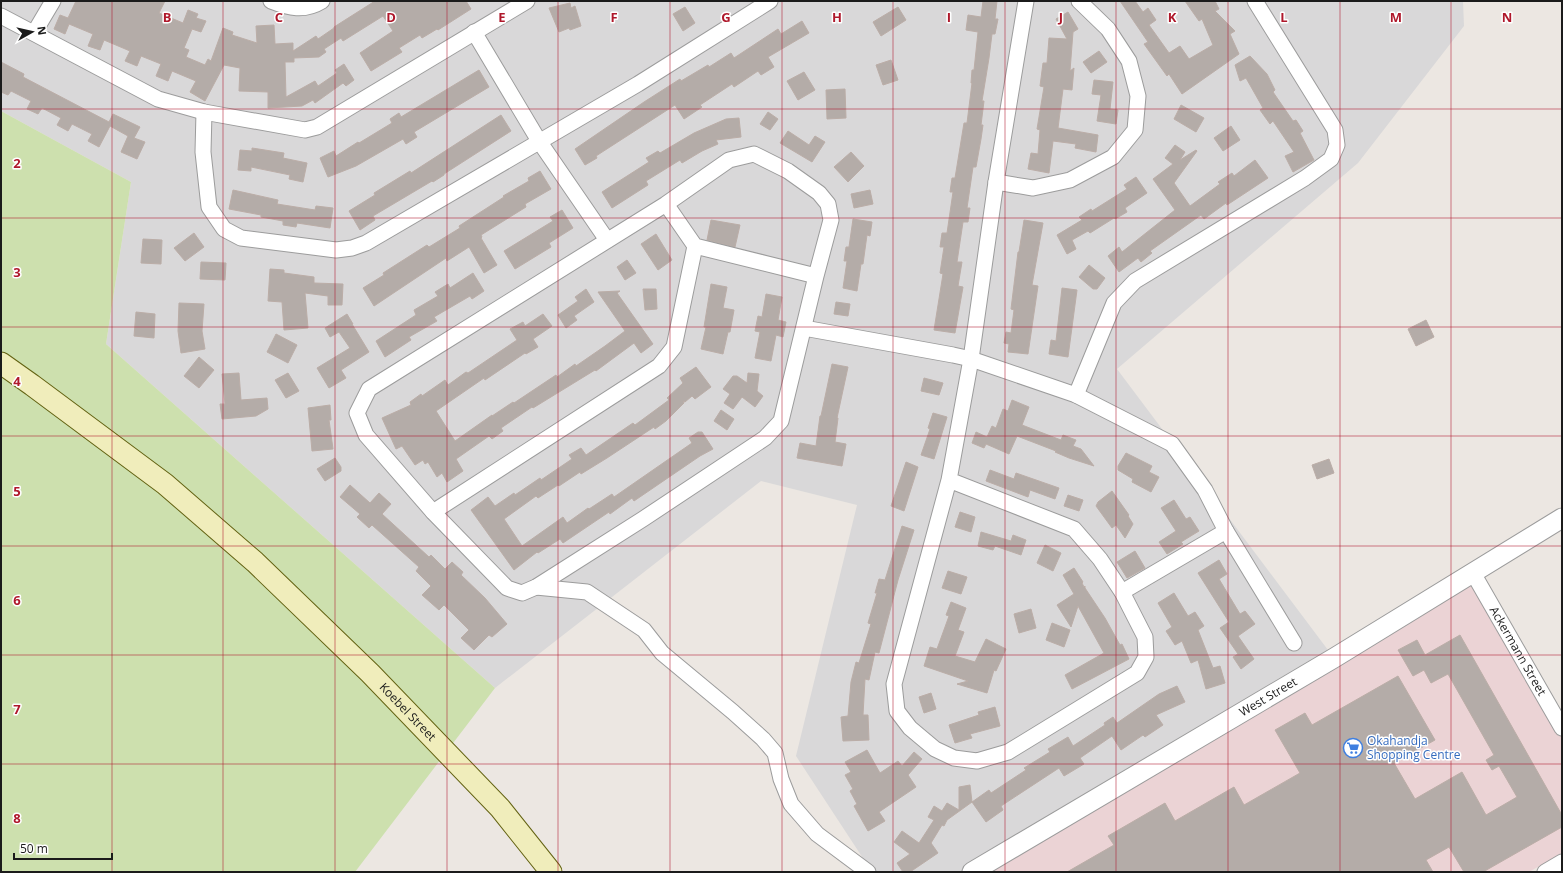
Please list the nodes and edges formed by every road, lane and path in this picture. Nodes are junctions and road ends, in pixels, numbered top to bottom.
1 (53, 1) edge
2 (271, 1) edge
3 (322, 1) edge
4 (527, 1) edge
5 (770, 1) edge
6 (1026, 1) edge
7 (1079, 1) edge
8 (1255, 1) edge
9 (1, 16) edge
10 (474, 32) junction
11 (34, 33) junction
12 (204, 112) junction
13 (539, 141) junction
14 (996, 182) junction
15 (666, 204) junction
16 (607, 240) junction
17 (695, 246) junction
18 (816, 276) junction
19 (804, 328) junction
20 (971, 359) junction
21 (1, 363) edge
22 (1076, 395) junction
23 (949, 480) junction
24 (433, 512) junction
25 (1562, 518) edge
26 (1226, 531) junction
27 (1473, 574) junction
28 (536, 587) junction
29 (1122, 592) junction
30 (1294, 643) dead end
31 (1562, 728) edge
32 (1562, 862) edge
33 (551, 872) edge
34 (868, 872) edge
35 (972, 872) edge
36 (1545, 872) edge

1 - 11 street
2 - 3 street
4 - 10 street
5 - 13 street
6 - 14 street
7 - 14 street
8 - 22 street
9 - 11 street
10 - 12 street
10 - 13 street
11 - 12 street
12 - 13 street
13 - 16 street
14 - 20 street
15 - 16 street
15 - 17 street
15 - 18 street
16 - 24 street
17 - 18 street
17 - 24 street
18 - 19 street
19 - 20 street
19 - 28 street
20 - 22 street
20 - 23 street
21 - 33 main road, Koebel Street
22 - 26 street
23 - 29 street
23 - 29 street
24 - 28 street
25 - 27 street, West Street
26 - 29 street
26 - 30 street
27 - 31 street, Ackermann Street
27 - 35 street, West Street
28 - 34 street
32 - 36 street

